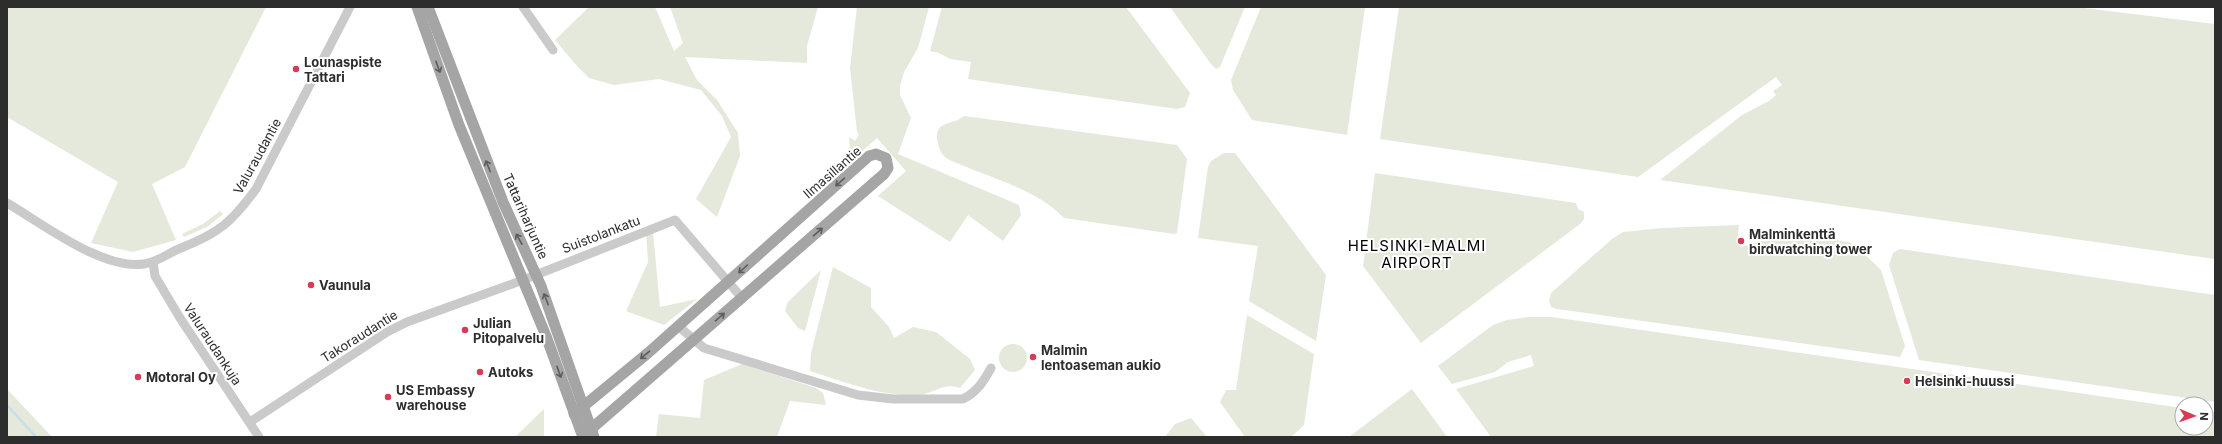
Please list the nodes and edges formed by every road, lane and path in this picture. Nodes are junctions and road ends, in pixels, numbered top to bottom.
1 (350, 7) edge
2 (417, 7) edge
3 (428, 7) edge
4 (522, 7) edge
5 (553, 50) dead end
6 (7, 203) edge
7 (153, 262) junction
8 (536, 274) junction
9 (523, 280) junction
10 (728, 282) junction
11 (742, 298) junction
12 (678, 326) junction
13 (694, 340) junction
14 (991, 368) dead end
15 (578, 411) junction
16 (250, 422) junction
17 (588, 435) edge
18 (259, 437) edge

1 - 7 street, Valuraudantie
2 -> 9 main road, Tattariharjuntie
8 -> 3 main road, Tattariharjuntie
4 - 5 street
6 - 7 street, Valuraudantie
7 - 16 street, Valuraudankuja
8 - 9 street, Takoraudantie
8 - 10 street, Suistolankatu
15 -> 8 main road, Tattariharjuntie
9 -> 15 main road, Tattariharjuntie
9 - 16 street, Takoraudantie
10 - 11 street
11 -> 10 main road, Ilmasillantie
10 - 12 main road, Ilmasillantie
13 -> 11 main road, Ilmasillantie
12 - 13 street
12 -> 15 main road, Ilmasillantie
13 - 14 street
13 - 17 main road, Ilmasillantie
15 - 17 main road, Tattariharjuntie
16 - 18 street, Valuraudankuja

